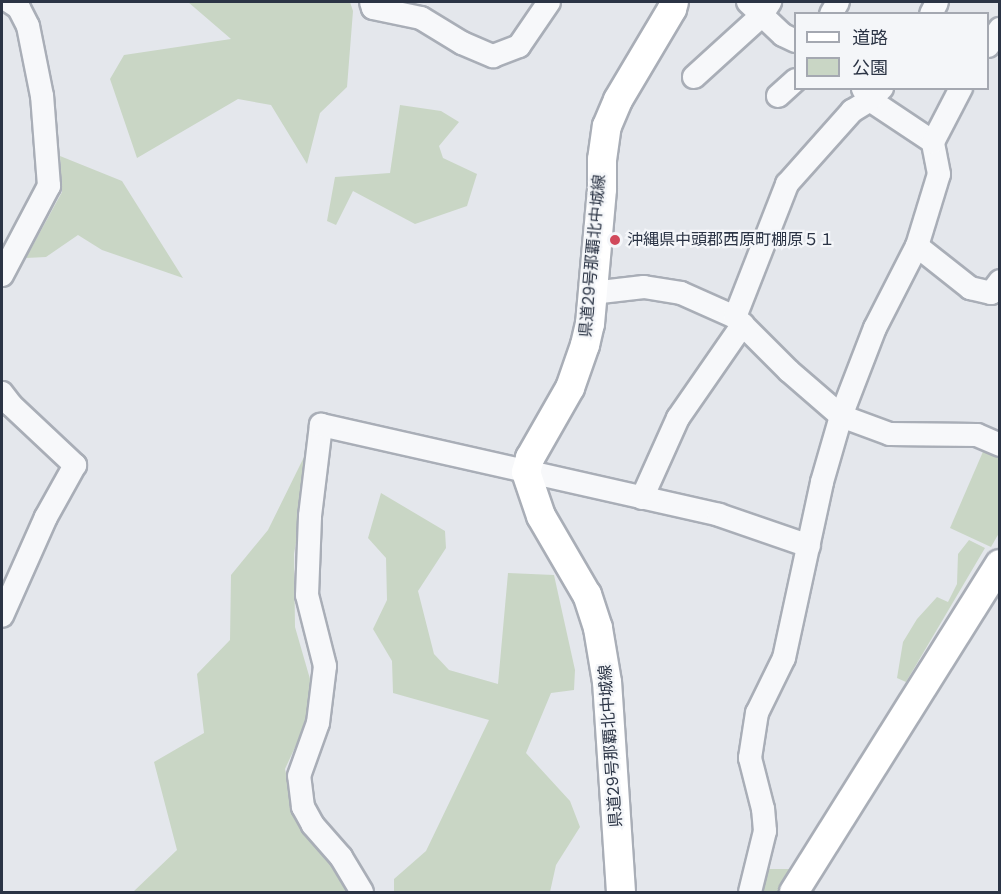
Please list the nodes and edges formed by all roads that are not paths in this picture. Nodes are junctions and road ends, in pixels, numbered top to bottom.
1 (10, 2) edge
2 (371, 2) edge
3 (549, 2) edge
4 (674, 2) edge
5 (760, 6) edge
6 (999, 29) edge
7 (794, 40) edge
8 (989, 43) edge
9 (694, 77) dead end
10 (794, 81) edge
11 (960, 90) edge
12 (872, 92) edge
13 (778, 96) dead end
14 (933, 142) junction
15 (917, 246) junction
16 (2, 275) edge
17 (999, 281) edge
18 (592, 293) junction
19 (739, 321) junction
20 (2, 393) edge
21 (841, 416) junction
22 (999, 445) edge
23 (526, 472) junction
24 (642, 498) junction
25 (809, 546) junction
26 (999, 564) edge
27 (2, 616) edge
28 (362, 892) edge
29 (621, 892) edge
30 (750, 892) edge
31 (794, 892) edge

1 - 16 street
2 - 3 street
4 - 18 main road, 県道29号那覇北中城線
5 - 7 street
5 - 9 street
6 - 8 street
10 - 13 street
11 - 14 street
12 - 14 street
12 - 19 street
14 - 15 street
15 - 17 street
15 - 21 street
18 - 19 street
18 - 23 main road, 県道29号那覇北中城線
19 - 21 street
19 - 24 street
20 - 27 street
21 - 22 street
21 - 25 street
23 - 24 street
23 - 28 street
23 - 29 main road, 県道29号那覇北中城線
24 - 25 street
25 - 30 street
26 - 31 main road

